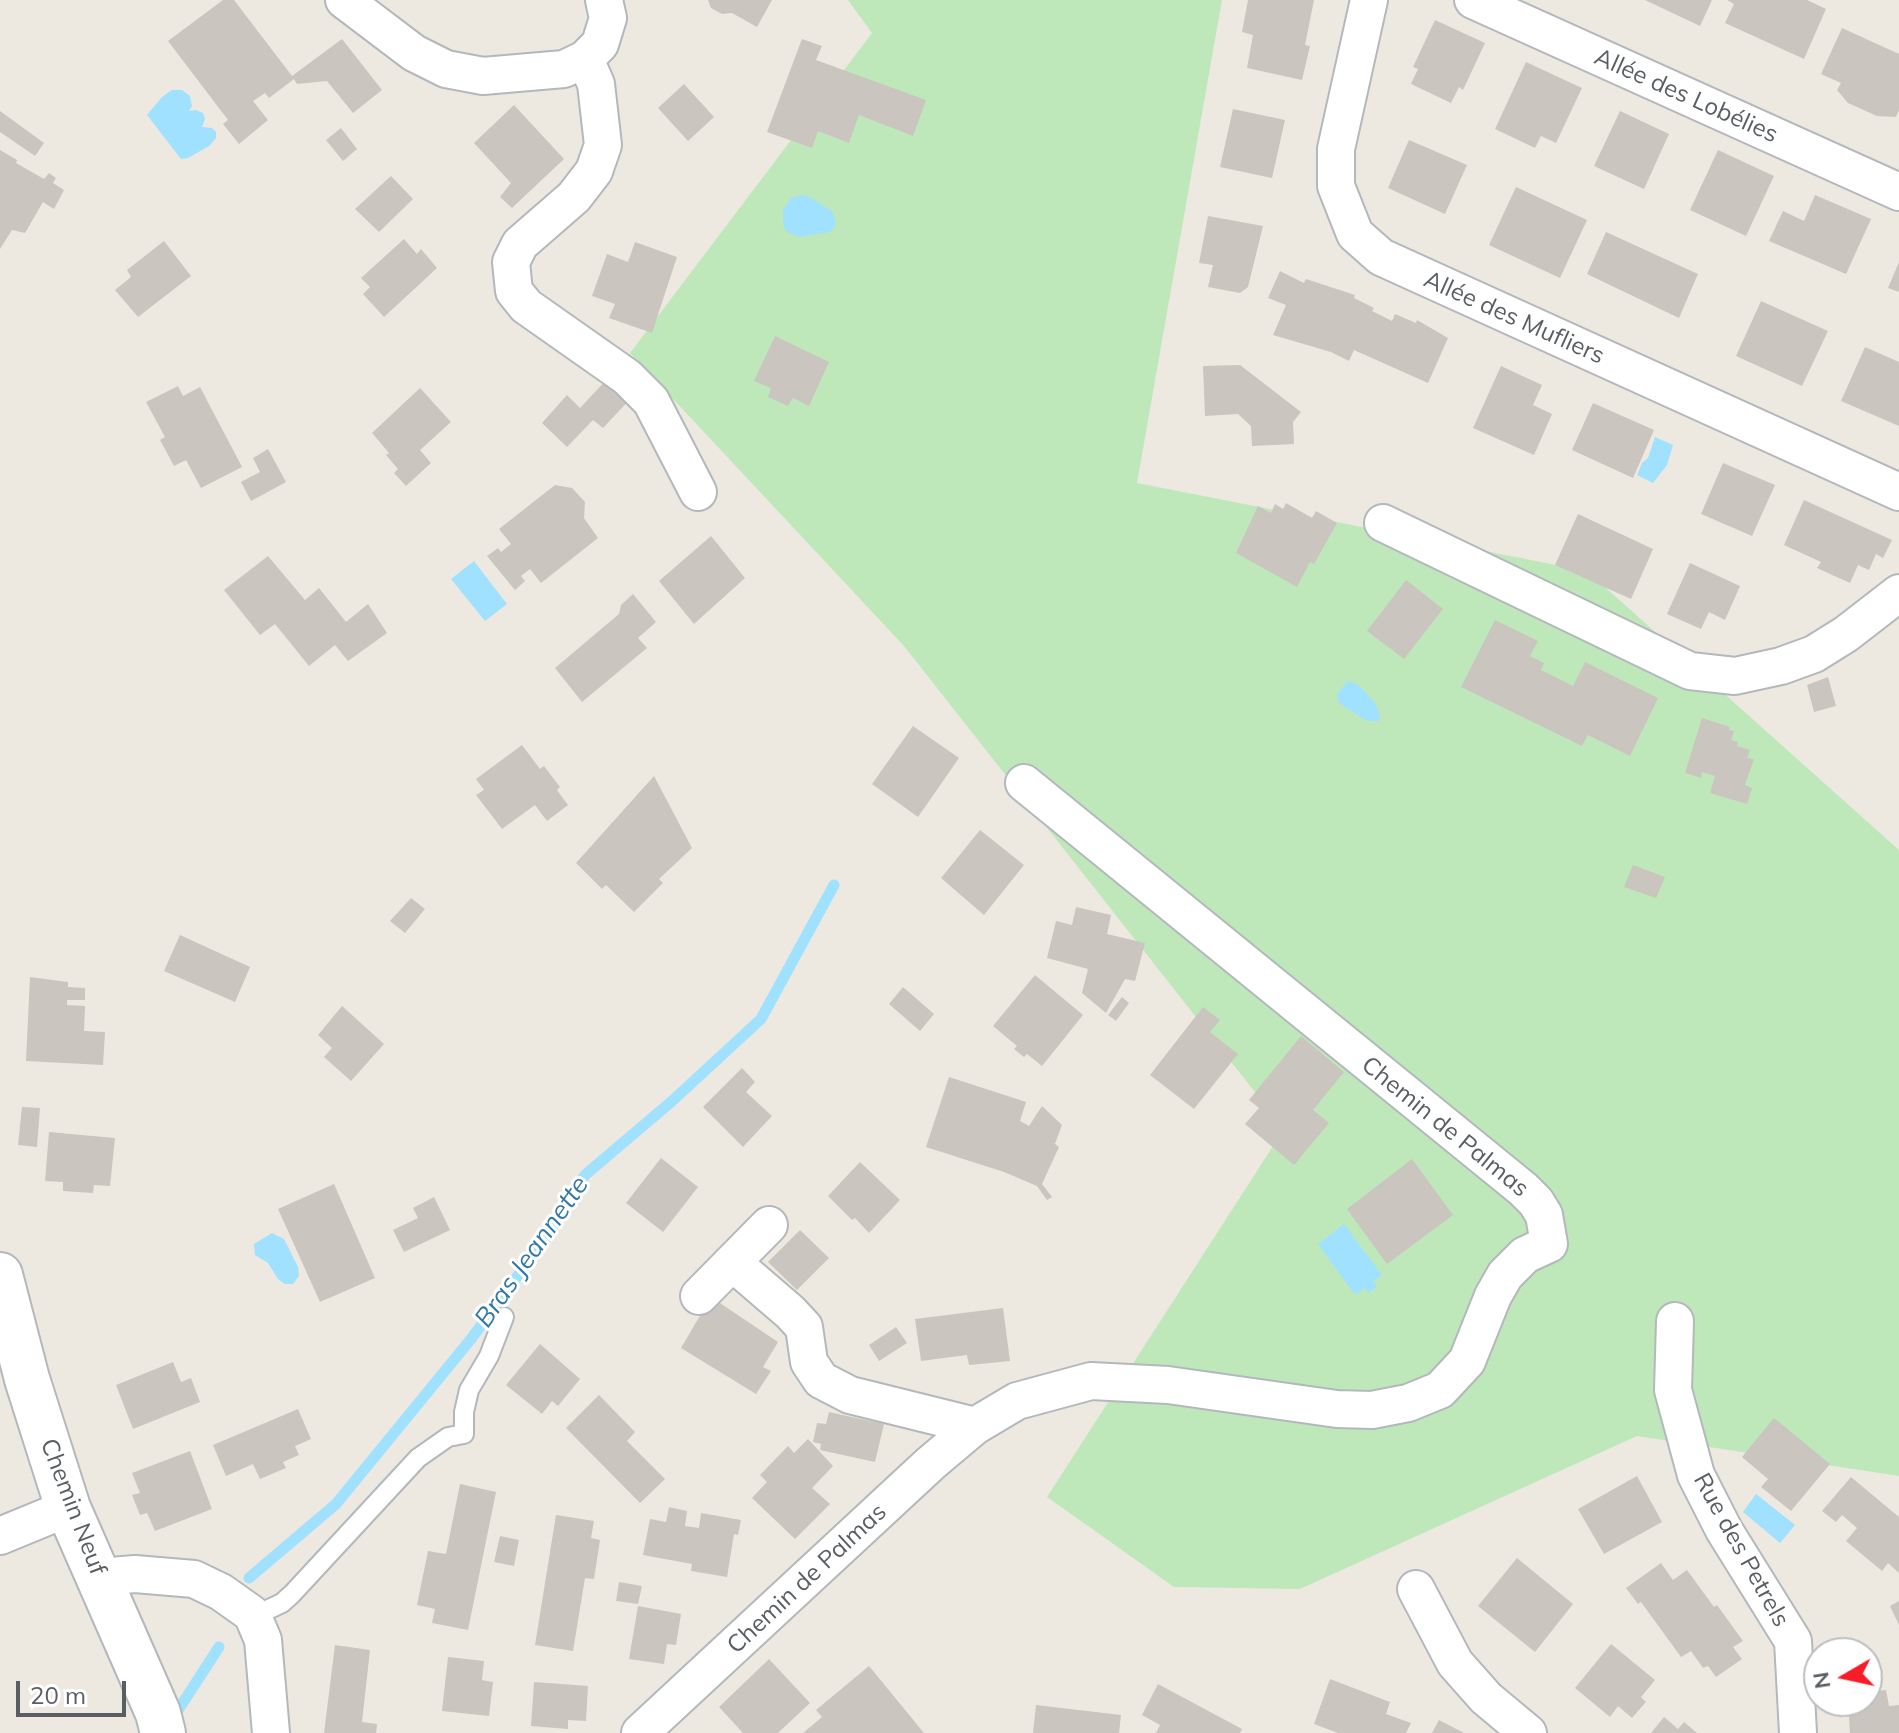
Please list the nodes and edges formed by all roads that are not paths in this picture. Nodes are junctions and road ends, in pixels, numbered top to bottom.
1 (344, 0) edge
2 (604, 0) edge
3 (1369, 0) edge
4 (1473, 0) edge
5 (585, 59) junction
6 (1899, 192) edge
7 (698, 492) dead end
8 (1899, 492) edge
9 (1383, 523) dead end
10 (1899, 593) edge
11 (1024, 783) dead end
12 (769, 1225) dead end
13 (733, 1263) junction
14 (0, 1275) edge
15 (699, 1296) dead end
16 (504, 1317) dead end
17 (1675, 1321) dead end
18 (975, 1426) junction
19 (68, 1508) junction
20 (0, 1536) edge
21 (99, 1577) junction
22 (1416, 1589) dead end
23 (252, 1614) junction
24 (161, 1723) edge
25 (271, 1733) edge
26 (640, 1733) edge
27 (1528, 1733) edge
28 (1798, 1733) edge

1 - 5 street
2 - 5 street
3 - 8 street, Allée des Mufliers
4 - 6 street, Allée des Lobélies
5 - 7 street
9 - 10 street
11 - 18 street, Chemin de Palmas
12 - 13 street
13 - 15 street
13 - 18 street
14 - 19 street, Chemin Neuf
16 - 23 lane
17 - 28 street, Rue des Petrels
18 - 26 street, Chemin de Palmas
19 - 20 street
19 - 21 street, Chemin Neuf
21 - 23 street
21 - 24 street, Chemin Neuf
22 - 27 street
23 - 25 street

